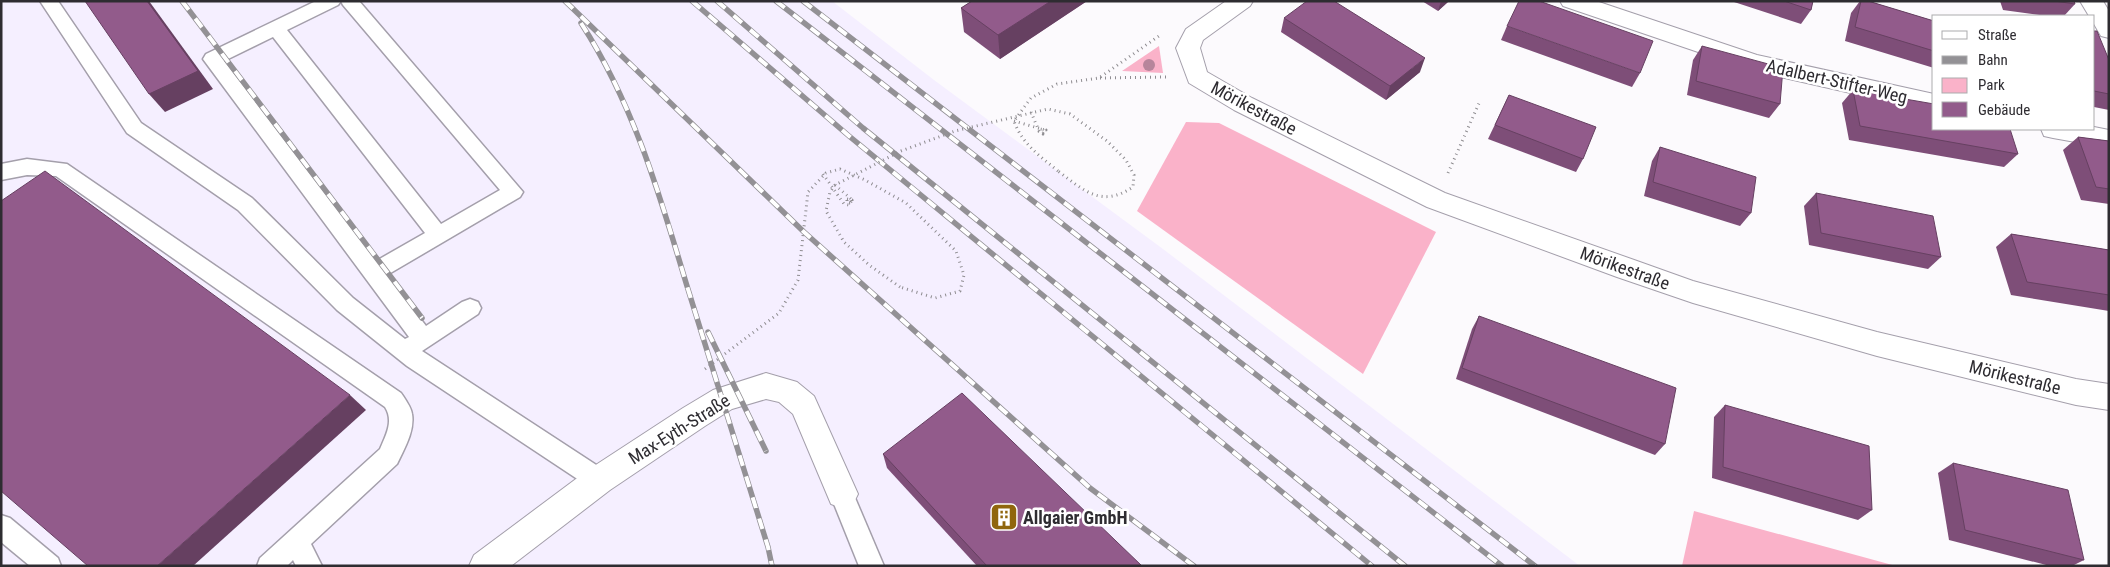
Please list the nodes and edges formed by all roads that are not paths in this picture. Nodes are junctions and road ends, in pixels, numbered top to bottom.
1 (49, 1) edge
2 (332, 1) edge
3 (349, 1) edge
4 (1242, 1) edge
5 (1571, 1) edge
6 (2091, 1) edge
7 (276, 29) junction
8 (2109, 30) edge
9 (1932, 103) edge
10 (2059, 130) edge
11 (2109, 139) edge
12 (1, 172) edge
13 (438, 236) junction
14 (373, 273) junction
15 (470, 308) dead end
16 (414, 345) junction
17 (2109, 397) edge
18 (599, 480) junction
19 (842, 494) joint
20 (1, 526) edge
21 (296, 541) junction
22 (49, 566) edge
23 (269, 566) edge
24 (310, 566) edge
25 (485, 566) edge
26 (872, 566) edge

1 - 16 lane
2 - 7 lane
3 - 13 lane
4 - 17 street, Mörikestraße
5 - 9 street, Adalbert-Stifter-Weg
6 - 8 street
7 - 13 lane
7 - 14 lane
10 - 11 street
12 - 21 lane
13 - 14 lane
14 - 16 lane
15 - 16 lane
16 - 18 lane
18 - 19 street, Max-Eyth-Straße
18 - 25 street, Max-Eyth-Straße
19 - 26 lane
20 - 22 lane
21 - 23 lane
21 - 24 lane

